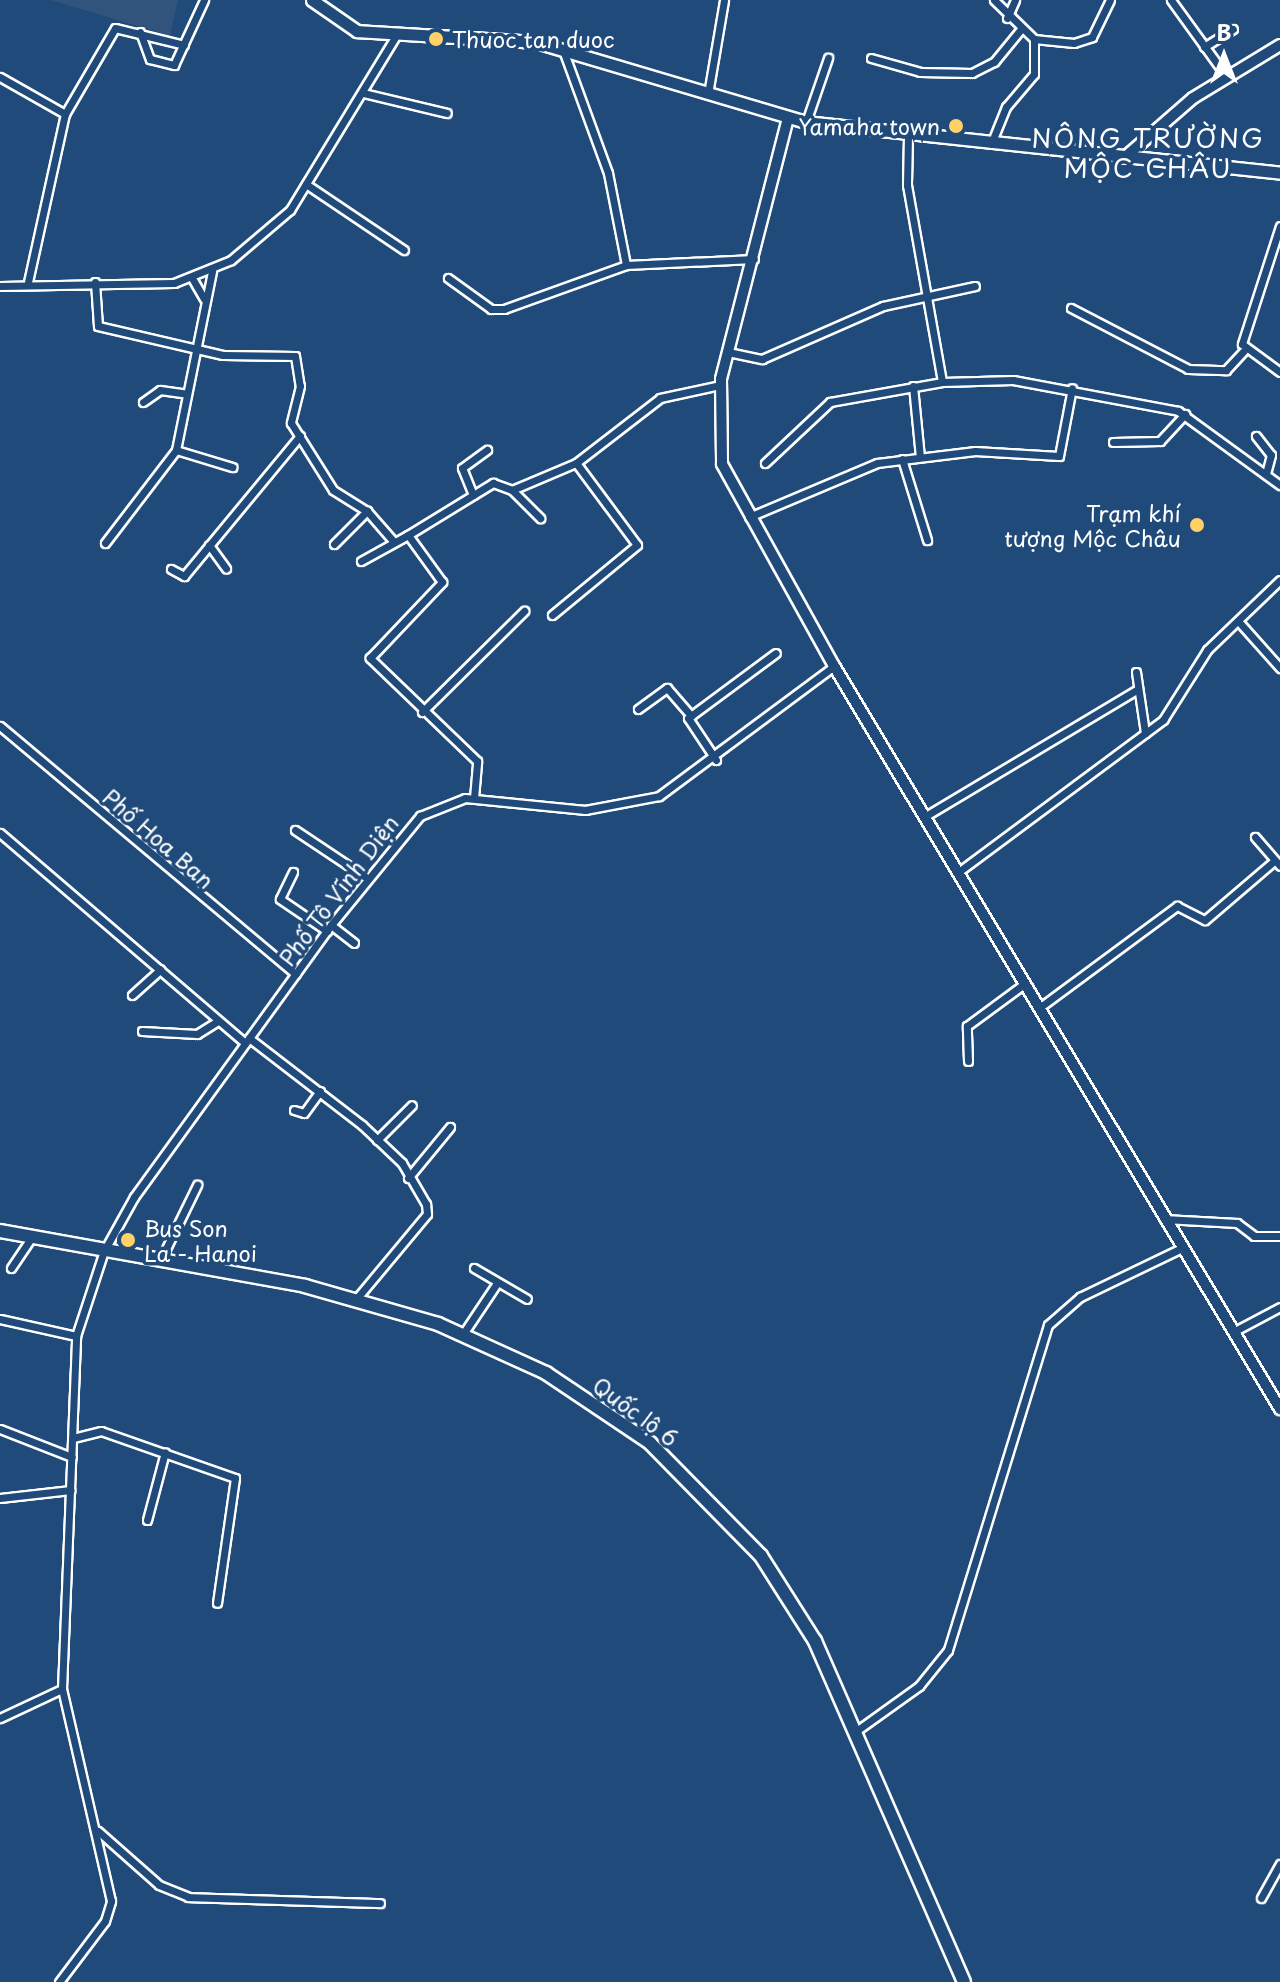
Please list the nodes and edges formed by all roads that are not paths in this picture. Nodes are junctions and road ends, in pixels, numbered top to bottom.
1 (204, 0) edge
2 (312, 0) edge
3 (724, 0) edge
4 (994, 0) edge
5 (1015, 0) edge
6 (1108, 1) edge
7 (1174, 1) edge
8 (1007, 18) junction
9 (1021, 29) junction
10 (1233, 29) dead end
11 (140, 32) junction
12 (395, 37) junction
13 (1034, 39) junction
14 (184, 45) junction
15 (1280, 45) edge
16 (1204, 47) junction
17 (562, 48) junction
18 (828, 58) dead end
19 (871, 58) dead end
20 (1226, 76) junction
21 (0, 77) edge
22 (363, 93) junction
23 (708, 94) junction
24 (447, 113) dead end
25 (65, 114) junction
26 (788, 118) junction
27 (806, 122) junction
28 (908, 136) junction
29 (991, 144) junction
30 (1124, 158) junction
31 (1280, 173) edge
32 (306, 184) junction
33 (1280, 226) edge
34 (404, 250) dead end
35 (754, 259) junction
36 (626, 265) junction
37 (212, 271) junction
38 (192, 278) junction
39 (448, 278) dead end
40 (28, 282) junction
41 (95, 282) junction
42 (0, 286) edge
43 (975, 286) dead end
44 (928, 290) junction
45 (204, 299) junction
46 (1071, 308) dead end
47 (196, 344) junction
48 (1244, 351) junction
49 (728, 352) junction
50 (1280, 372) edge
51 (942, 382) junction
52 (720, 385) junction
53 (913, 386) junction
54 (1072, 388) junction
55 (187, 394) junction
56 (143, 402) dead end
57 (1185, 414) junction
58 (300, 436) junction
59 (1256, 436) dead end
60 (1113, 442) dead end
61 (176, 450) junction
62 (487, 450) dead end
63 (920, 457) junction
64 (902, 459) junction
65 (576, 463) junction
66 (765, 463) dead end
67 (232, 467) dead end
68 (1266, 474) junction
69 (1280, 485) edge
70 (512, 490) junction
71 (473, 495) junction
72 (367, 511) junction
73 (749, 517) junction
74 (540, 518) dead end
75 (408, 535) junction
76 (927, 540) dead end
77 (394, 542) junction
78 (105, 543) dead end
79 (334, 544) dead end
80 (209, 545) junction
81 (361, 561) dead end
82 (226, 568) dead end
83 (171, 569) dead end
84 (1280, 580) edge
85 (524, 611) dead end
86 (552, 615) dead end
87 (1239, 622) junction
88 (776, 653) dead end
89 (834, 666) junction
90 (1280, 668) edge
91 (1136, 672) dead end
92 (1136, 690) junction
93 (638, 709) dead end
94 (422, 712) junction
95 (691, 716) junction
96 (0, 726) edge
97 (1145, 733) junction
98 (716, 760) junction
99 (474, 798) junction
100 (924, 817) junction
101 (295, 830) dead end
102 (0, 833) edge
103 (1255, 837) dead end
104 (1276, 864) edge
105 (293, 872) dead end
106 (957, 873) junction
107 (367, 878) junction
108 (329, 928) junction
109 (354, 943) dead end
110 (160, 970) junction
111 (296, 974) junction
112 (1024, 984) junction
113 (132, 995) dead end
114 (1039, 1008) junction
115 (218, 1021) junction
116 (142, 1031) dead end
117 (247, 1040) junction
118 (968, 1061) dead end
119 (320, 1091) junction
120 (412, 1105) dead end
121 (294, 1110) dead end
122 (450, 1127) dead end
123 (377, 1140) junction
124 (408, 1178) junction
125 (197, 1185) dead end
126 (1164, 1219) junction
127 (0, 1231) edge
128 (33, 1235) junction
129 (1280, 1236) edge
130 (1182, 1248) junction
131 (104, 1251) junction
132 (160, 1261) junction
133 (11, 1268) dead end
134 (474, 1268) dead end
135 (497, 1283) junction
136 (357, 1298) junction
137 (527, 1299) dead end
138 (1280, 1307) edge
139 (0, 1319) edge
140 (1233, 1332) junction
141 (463, 1334) junction
142 (76, 1336) junction
143 (1280, 1409) edge
144 (0, 1429) edge
145 (73, 1438) junction
146 (165, 1452) junction
147 (72, 1457) junction
148 (71, 1490) junction
149 (0, 1498) edge
150 (147, 1520) dead end
151 (217, 1603) dead end
152 (62, 1689) junction
153 (0, 1718) edge
154 (859, 1729) junction
155 (96, 1829) junction
156 (1280, 1864) edge
157 (1261, 1898) dead end
158 (380, 1903) dead end
159 (59, 1982) edge
160 (964, 1982) edge

1 - 14 street
2 - 12 main road
3 - 23 street
4 - 8 street
5 - 8 street
6 - 13 street
7 - 16 street
8 - 9 street
9 - 13 street
9 - 19 street
10 - 16 street
11 - 14 street
11 - 14 street
11 - 25 street
12 - 17 main road
12 - 22 street
13 - 29 street
15 - 20 street
16 - 20 street
17 - 23 main road
17 - 36 street
18 - 27 street
20 - 30 street
21 - 25 street
22 - 24 street
22 - 32 street
23 - 26 main road
25 - 40 street
26 - 27 main road
26 - 35 street
27 - 28 main road
28 - 29 main road
28 - 44 street
29 - 30 main road
30 - 31 main road
32 - 34 street
32 - 37 street
33 - 48 street
35 - 36 street
35 - 49 street
36 - 39 street
37 - 38 street
37 - 45 street
38 - 41 street
38 - 45 street
40 - 41 street
40 - 42 street
41 - 47 street
43 - 44 street
44 - 49 street
44 - 51 street
45 - 47 street
46 - 48 street
47 - 55 street
47 - 58 street
48 - 50 street
49 - 52 street
51 - 53 street
51 - 54 street
52 - 65 street
52 - 73 street
53 - 63 street
53 - 66 street
54 - 57 street
54 - 63 street
55 - 56 street
55 - 61 street
57 - 60 street
57 - 68 street
58 - 72 street
58 - 80 street
59 - 68 street
61 - 67 street
61 - 78 street
62 - 71 street
63 - 64 street
64 - 73 street
64 - 76 street
65 - 70 street
65 - 86 street
68 - 69 street
70 - 71 street
70 - 74 street
71 - 75 street
72 - 77 street
72 - 79 street
73 - 89 street
75 - 77 street
75 - 94 street
77 - 81 street
80 - 82 street
80 - 83 street
84 - 87 street
85 - 94 street
87 - 90 street
87 - 97 street
88 - 95 street
89 - 98 street, Phố Tô Vĩnh Diện
89 - 100 street
91 - 92 street
92 - 97 street
92 - 100 street
93 - 95 street
94 - 99 street
95 - 98 street
96 - 111 street, Phố Hoa Ban
97 - 106 street
98 - 99 street, Phố Tô Vĩnh Diện
99 - 107 street, Phố Tô Vĩnh Diện
100 - 106 street
101 - 107 street
102 - 110 street
103 - 104 street
104 - 114 street
105 - 108 street
106 - 112 street
107 - 108 street, Phố Tô Vĩnh Diện
108 - 109 street
108 - 111 street, Phố Tô Vĩnh Diện
110 - 113 street
110 - 115 street
111 - 117 street, Phố Tô Vĩnh Diện
112 - 114 street
112 - 118 street
114 - 126 street
115 - 116 street
115 - 117 street
117 - 119 street
117 - 131 street, Phố Tô Vĩnh Diện
119 - 121 street
119 - 123 street
120 - 123 street
122 - 124 street
123 - 124 street
124 - 136 street
125 - 132 street
126 - 129 street
126 - 130 street
127 - 128 highway, Quốc lộ 6
128 - 131 highway, Quốc lộ 6
128 - 133 street
130 - 140 street
130 - 154 street
131 - 132 highway, Quốc lộ 6
131 - 142 street, Phố Tô Vĩnh Diện
132 - 136 highway, Quốc lộ 6
134 - 135 street
135 - 137 street
135 - 141 street
136 - 141 highway, Quốc lộ 6
138 - 140 street
139 - 142 street
140 - 143 street
141 - 154 highway, Quốc lộ 6
142 - 145 street, Phố Tô Vĩnh Diện
144 - 147 street
145 - 146 street
145 - 147 street, Phố Tô Vĩnh Diện
146 - 150 street
146 - 151 street
147 - 148 street, Phố Tô Vĩnh Diện
148 - 149 street
148 - 152 street, Phố Tô Vĩnh Diện
152 - 153 street
152 - 155 street, Phố Tô Vĩnh Diện
154 - 160 highway, Quốc lộ 6
155 - 158 street
155 - 159 street, Phố Tô Vĩnh Diện
156 - 157 street

